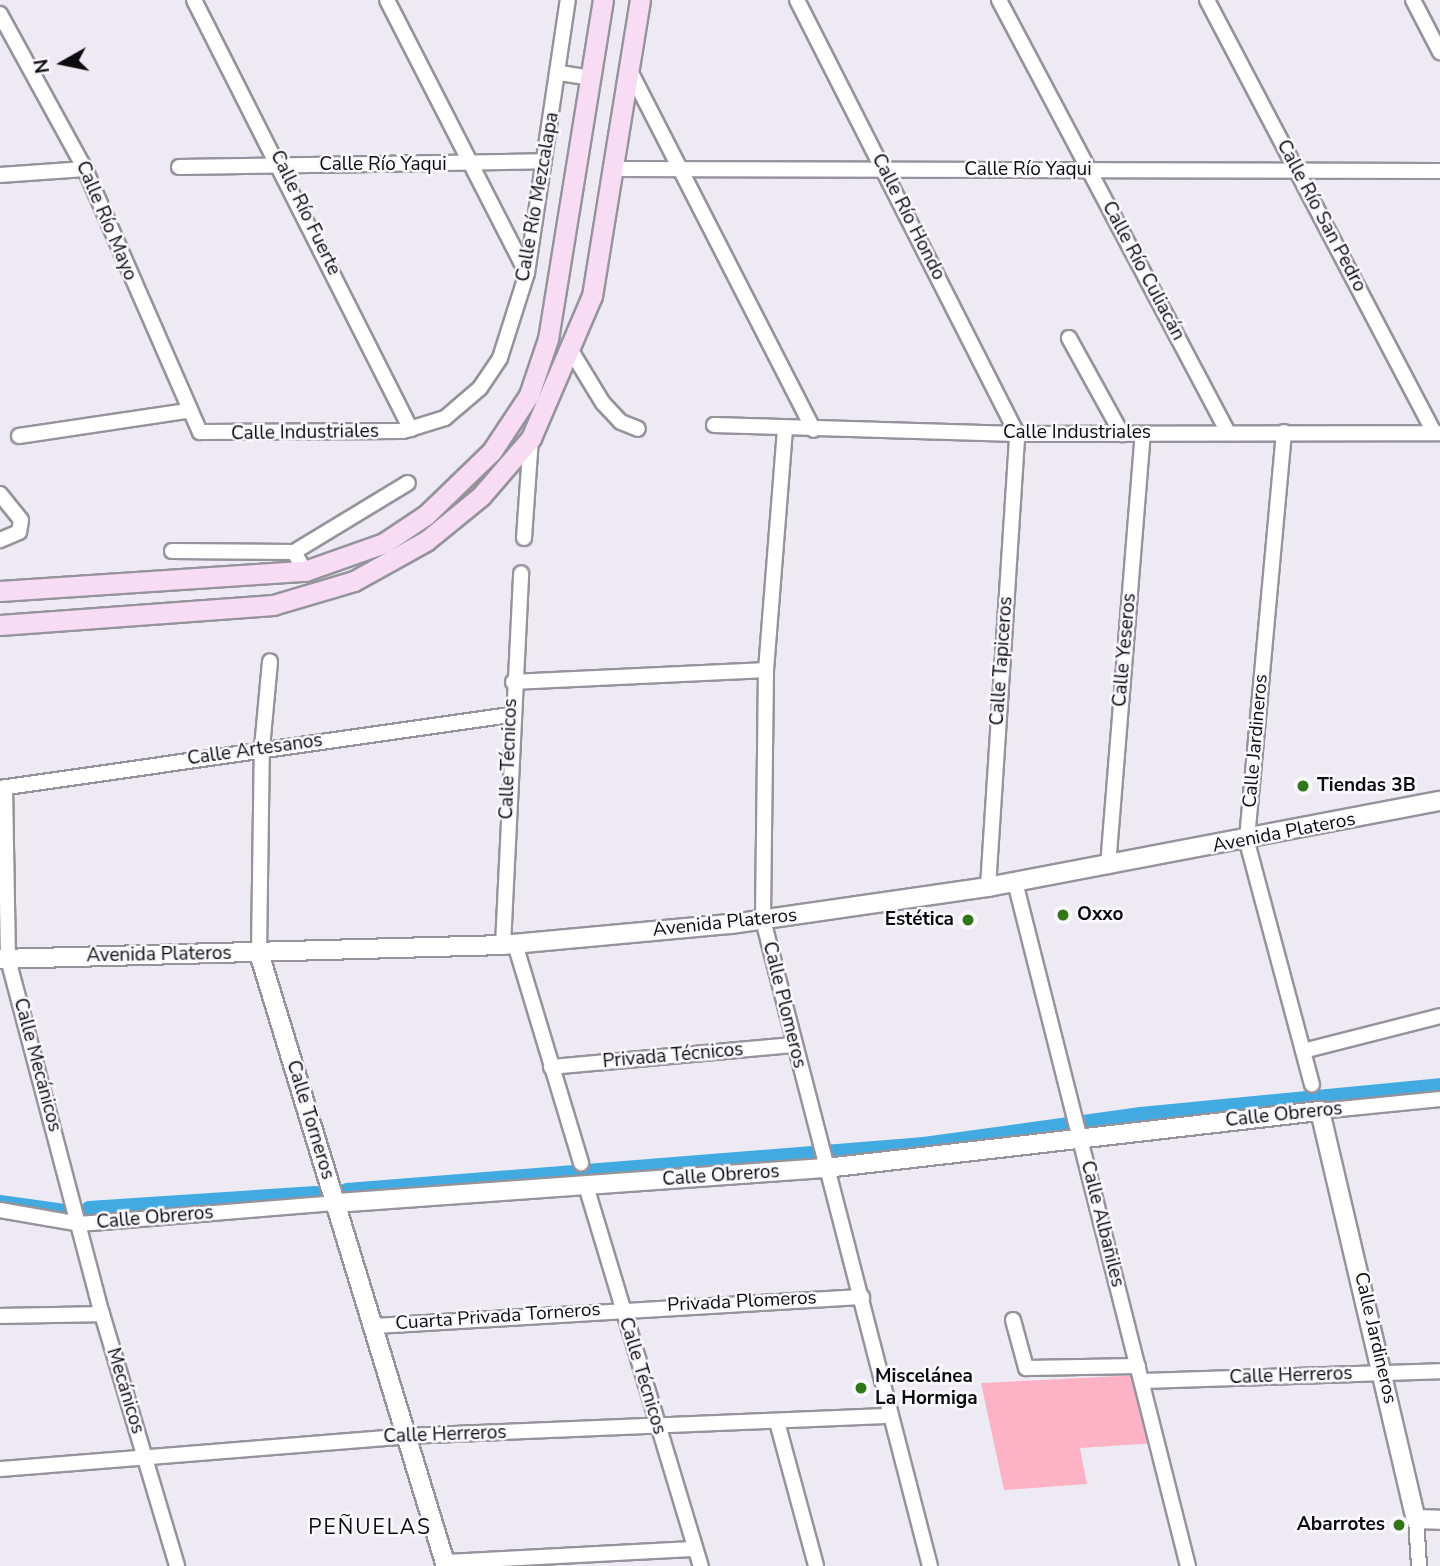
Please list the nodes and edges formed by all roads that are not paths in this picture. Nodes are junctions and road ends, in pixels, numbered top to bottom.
1 (194, 0) edge
2 (387, 0) edge
3 (568, 0) edge
4 (603, 0) edge
5 (640, 0) edge
6 (797, 0) edge
7 (999, 0) edge
8 (1207, 0) edge
9 (1413, 0) edge
10 (0, 14) edge
11 (1440, 52) edge
12 (630, 71) junction
13 (560, 73) junction
14 (592, 78) junction
15 (544, 161) junction
16 (281, 164) junction
17 (472, 165) junction
18 (180, 167) dead end
19 (681, 167) junction
20 (85, 169) junction
21 (616, 169) junction
22 (886, 170) junction
23 (1090, 171) junction
24 (1297, 171) junction
25 (1440, 171) edge
26 (0, 175) edge
27 (527, 272) junction
28 (1069, 338) dead end
29 (570, 349) junction
30 (187, 411) junction
31 (713, 425) dead end
32 (411, 429) junction
33 (638, 429) dead end
34 (785, 429) junction
35 (814, 430) junction
36 (200, 432) joint
37 (1228, 432) junction
38 (1284, 432) junction
39 (1437, 433) edge
40 (1017, 434) junction
41 (1122, 434) junction
42 (1143, 434) junction
43 (19, 436) dead end
44 (531, 438) junction
45 (408, 483) dead end
46 (0, 494) edge
47 (524, 538) dead end
48 (0, 540) edge
49 (172, 551) dead end
50 (294, 552) junction
51 (305, 571) junction
52 (521, 573) dead end
53 (0, 591) edge
54 (0, 625) edge
55 (270, 661) dead end
56 (766, 670) junction
57 (513, 682) junction
58 (510, 715) junction
59 (262, 748) junction
60 (2, 788) edge
61 (1440, 801) edge
62 (1247, 842) junction
63 (1108, 866) junction
64 (1014, 882) junction
65 (988, 887) junction
66 (763, 920) junction
67 (509, 944) junction
68 (260, 953) junction
69 (4, 959) edge
70 (1440, 1016) edge
71 (794, 1045) junction
72 (1303, 1051) junction
73 (551, 1067) junction
74 (1312, 1084) dead end
75 (1440, 1099) edge
76 (1320, 1111) junction
77 (1077, 1126) junction
78 (581, 1163) dead end
79 (825, 1166) junction
80 (586, 1186) junction
81 (336, 1203) junction
82 (0, 1210) edge
83 (79, 1219) junction
84 (862, 1297) junction
85 (621, 1308) junction
86 (102, 1314) junction
87 (0, 1316) edge
88 (1013, 1320) dead end
89 (374, 1326) junction
90 (1138, 1366) junction
91 (1440, 1371) edge
92 (1384, 1373) junction
93 (1143, 1381) junction
94 (891, 1416) junction
95 (777, 1422) junction
96 (659, 1429) junction
97 (407, 1436) junction
98 (144, 1455) junction
99 (0, 1469) edge
100 (1416, 1519) junction
101 (1440, 1520) edge
102 (695, 1549) junction
103 (446, 1564) edge
104 (177, 1566) edge
105 (701, 1566) edge
106 (816, 1566) edge
107 (930, 1566) edge
108 (1188, 1566) edge
109 (1419, 1566) edge

1 - 16 street, Calle Río Fuerte
2 - 17 street
3 - 13 street, Calle Río Mezcalapa
4 - 14 main road
5 - 12 main road
6 - 22 street, Calle Río Hondo
7 - 23 street, Calle Río Culiacán
8 - 24 street, Calle Río San Pedro
9 - 11 street
10 - 20 street, Calle Río Mayo
12 - 19 street
12 - 21 main road
13 - 14 street
13 - 15 street, Calle Río Mezcalapa
14 - 51 main road
15 - 17 street, Calle Río Yaqui
15 - 27 street, Calle Río Mezcalapa
16 - 17 street, Calle Río Yaqui
16 - 18 street, Calle Río Yaqui
16 - 32 street, Calle Río Fuerte
17 - 27 street
19 - 21 street, Calle Río Yaqui
19 - 22 street, Calle Río Yaqui
19 - 35 street
20 - 26 street
20 - 30 street, Calle Río Mayo
21 - 29 main road
22 - 23 street, Calle Río Yaqui
22 - 40 street, Calle Río Hondo
23 - 24 street, Calle Río Yaqui
23 - 37 street, Calle Río Culiacán
24 - 25 street, Calle Río Yaqui
24 - 39 street, Calle Río San Pedro
27 - 32 street, Calle Río Mezcalapa
28 - 41 street
29 - 33 street
29 - 44 main road
30 - 36 street, Calle Río Mayo
30 - 43 street
31 - 34 street, Calle Industriales
32 - 36 street, Calle Industriales
34 - 35 street, Calle Industriales
34 - 56 street, Calle Plomeros
35 - 40 street, Calle Industriales
37 - 38 street, Calle Industriales
37 - 42 street, Calle Industriales
38 - 39 street, Calle Industriales
38 - 62 street, Calle Jardineros
40 - 41 street, Calle Industriales
40 - 65 street, Calle Tapiceros
41 - 42 street, Calle Industriales
42 - 63 street, Calle Yeseros
44 - 47 street
44 - 54 main road
45 - 50 street
46 - 48 street
49 - 50 street
50 - 51 street
51 - 53 main road
52 - 57 street, Calle Técnicos
55 - 59 street, Calle Torneros
56 - 57 street
56 - 66 street, Calle Plomeros
57 - 58 street, Calle Técnicos
58 - 59 street, Calle Artesanos
58 - 67 street, Calle Técnicos
59 - 60 street, Calle Artesanos
59 - 68 street, Calle Torneros
60 - 69 street, Calle Mecánicos
61 - 62 street, Avenida Plateros
62 - 63 street, Avenida Plateros
62 - 72 street, Calle Jardineros
63 - 64 street, Avenida Plateros
64 - 65 street, Avenida Plateros
64 - 77 street, Calle Albañiles
65 - 66 street, Avenida Plateros
66 - 67 street, Avenida Plateros
66 - 71 street, Calle Plomeros
67 - 68 street, Avenida Plateros
67 - 73 street, Calle Técnicos
68 - 69 street, Avenida Plateros
68 - 81 street, Calle Torneros
69 - 83 street, Calle Mecánicos
70 - 72 street
71 - 73 street, Privada Técnicos
71 - 79 street, Calle Plomeros
72 - 74 street, Calle Jardineros
73 - 78 street, Calle Técnicos
75 - 76 street, Calle Obreros
76 - 77 street, Calle Obreros
76 - 92 street, Calle Jardineros
77 - 79 street, Calle Obreros
77 - 90 street, Calle Albañiles
79 - 80 street, Calle Obreros
79 - 84 street, Calle Plomeros
80 - 81 street, Calle Obreros
80 - 85 street, Calle Técnicos
81 - 83 street, Calle Obreros
81 - 89 street, Calle Torneros
82 - 83 street, Calle Obreros
83 - 86 street, Mecánicos
84 - 85 street, Privada Plomeros
84 - 94 street, Calle Plomeros
85 - 89 street, Cuarta Privada Torneros
85 - 96 street, Calle Técnicos
86 - 87 street
86 - 98 street, Mecánicos
88 - 90 street
89 - 97 street, Calle Torneros
90 - 93 street, Calle Albañiles
91 - 92 street, Calle Herreros
92 - 93 street, Calle Herreros
92 - 100 street, Calle Jardineros
93 - 108 street, Calle Albañiles
94 - 95 street, Calle Herreros
94 - 107 street, Calle Plomeros
95 - 96 street, Calle Herreros
95 - 106 street
96 - 97 street, Calle Herreros
96 - 102 street, Calle Técnicos
97 - 98 street, Calle Herreros
97 - 103 street, Calle Torneros
98 - 99 street, Calle Herreros
98 - 104 street, Mecánicos
100 - 101 street
100 - 109 street, Calle Jardineros
102 - 103 street
102 - 105 street, Calle Técnicos

